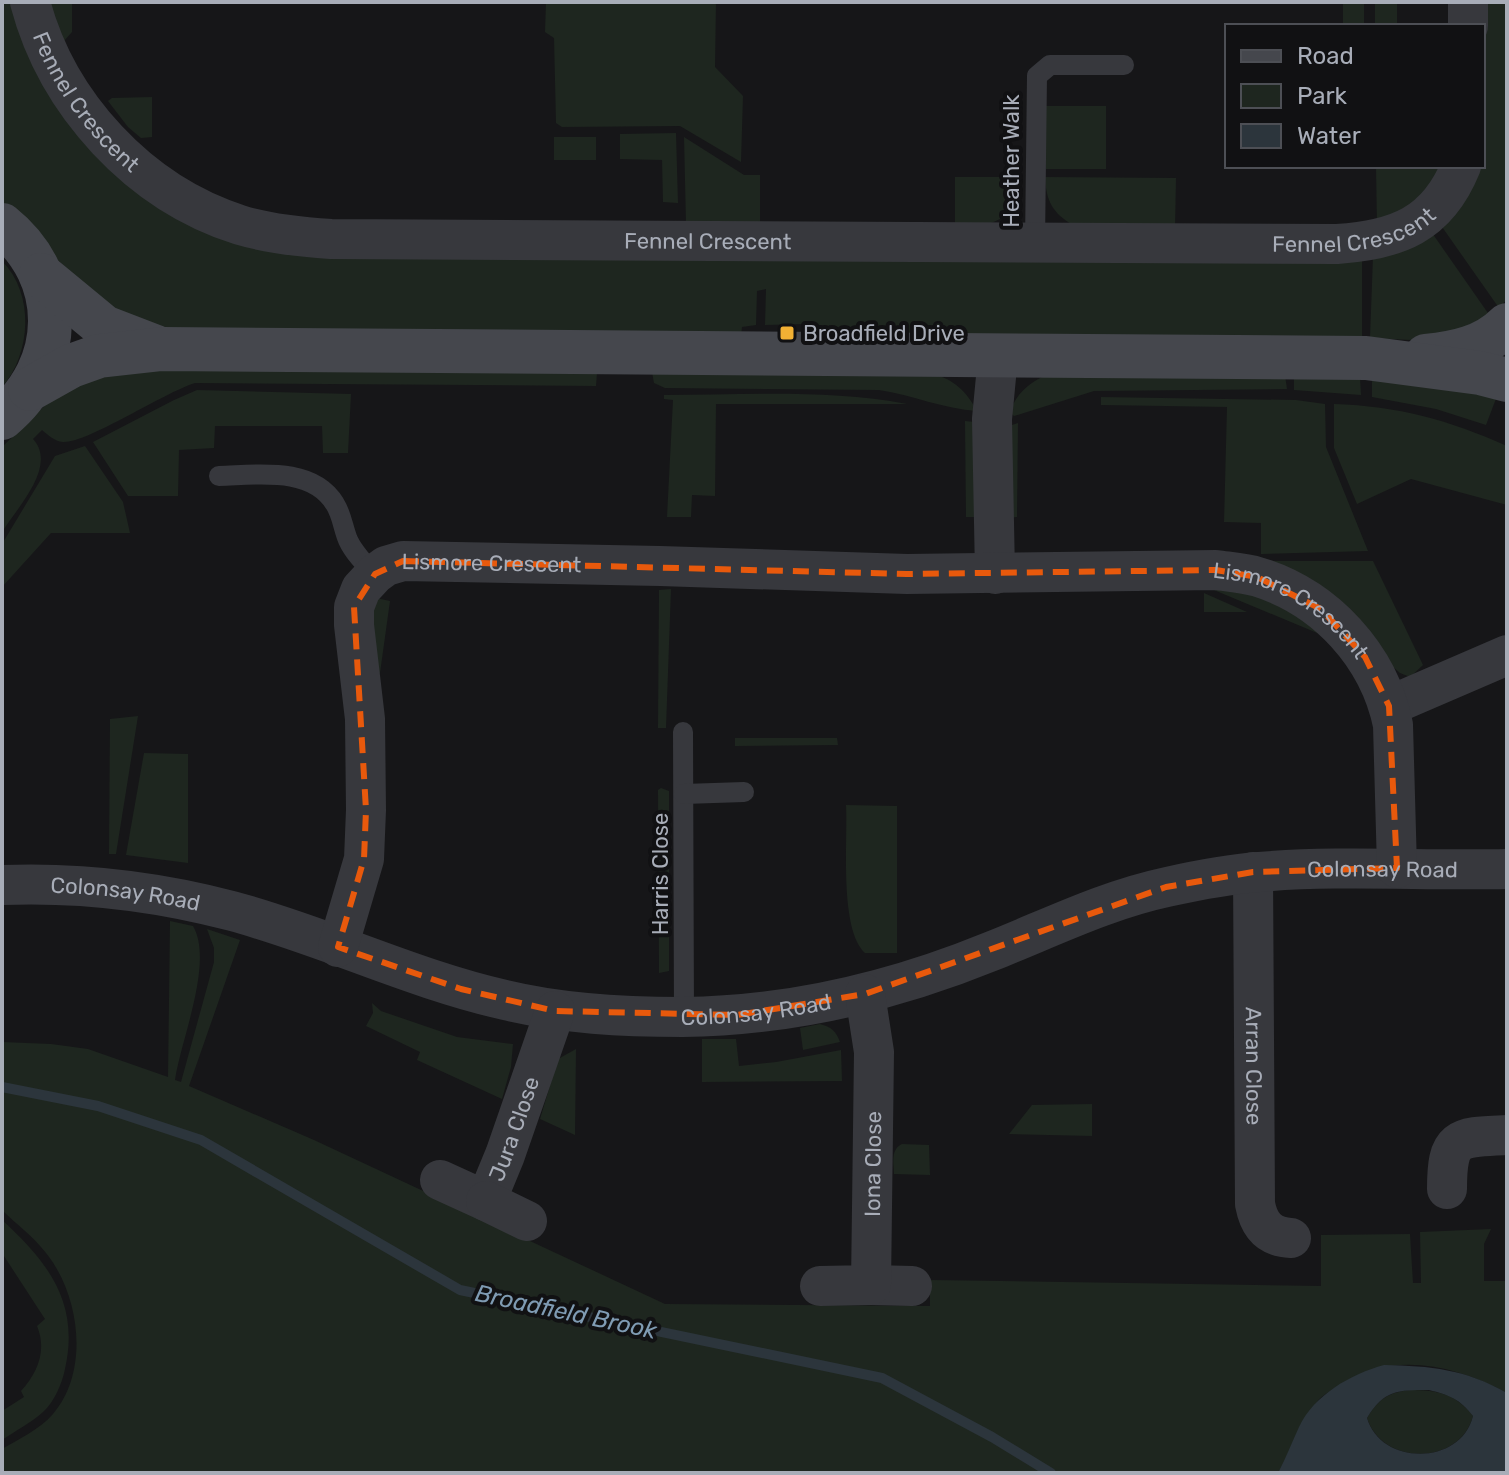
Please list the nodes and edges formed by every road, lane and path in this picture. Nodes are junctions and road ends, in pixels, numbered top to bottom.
1 (30, 2) edge
2 (1468, 2) edge
3 (1468, 24) edge
4 (1124, 65) dead end
5 (1460, 168) edge
6 (2, 225) edge
7 (1035, 243) junction
8 (41, 275) junction
9 (1507, 325) edge
10 (162, 349) junction
11 (998, 356) junction
12 (1387, 359) junction
13 (1507, 380) edge
14 (16, 404) edge
15 (219, 476) dead end
16 (375, 574) junction
17 (995, 574) junction
18 (1507, 655) edge
19 (1389, 706) junction
20 (683, 732) dead end
21 (744, 792) dead end
22 (684, 794) junction
23 (1397, 868) junction
24 (1507, 869) edge
25 (1253, 872) junction
26 (2, 885) edge
27 (338, 947) junction
28 (865, 994) junction
29 (555, 1011) junction
30 (684, 1017) junction
31 (1507, 1135) edge
32 (440, 1180) dead end
33 (1447, 1189) dead end
34 (486, 1201) junction
35 (527, 1221) dead end
36 (1291, 1238) dead end
37 (871, 1285) junction
38 (820, 1286) dead end
39 (912, 1286) dead end

1 - 7 street, Fennel Crescent
2 - 3 street
4 - 7 lane, Heather Walk
5 - 7 street, Fennel Crescent
6 - 8 street
8 - 10 street
8 - 14 street
9 - 12 street
10 - 11 street
10 - 14 street
11 - 12 street
11 - 17 street
12 - 13 street
15 - 16 lane
16 - 17 street, Lismore Crescent
16 - 27 street, Lismore Crescent
17 - 19 street, Lismore Crescent
18 - 19 street
19 - 23 street, Lismore Crescent
20 - 22 lane, Harris Close
21 - 22 lane
22 - 30 lane, Harris Close
23 - 24 street, Colonsay Road
23 - 25 street, Colonsay Road
25 - 28 street, Colonsay Road
25 - 36 street, Arran Close
26 - 27 street, Colonsay Road
27 - 29 street, Colonsay Road
28 - 30 street, Colonsay Road
28 - 37 street, Iona Close
29 - 30 street, Colonsay Road
29 - 34 street, Jura Close
31 - 33 street
32 - 34 street, Jura Close
34 - 35 street
37 - 38 street
37 - 39 street

